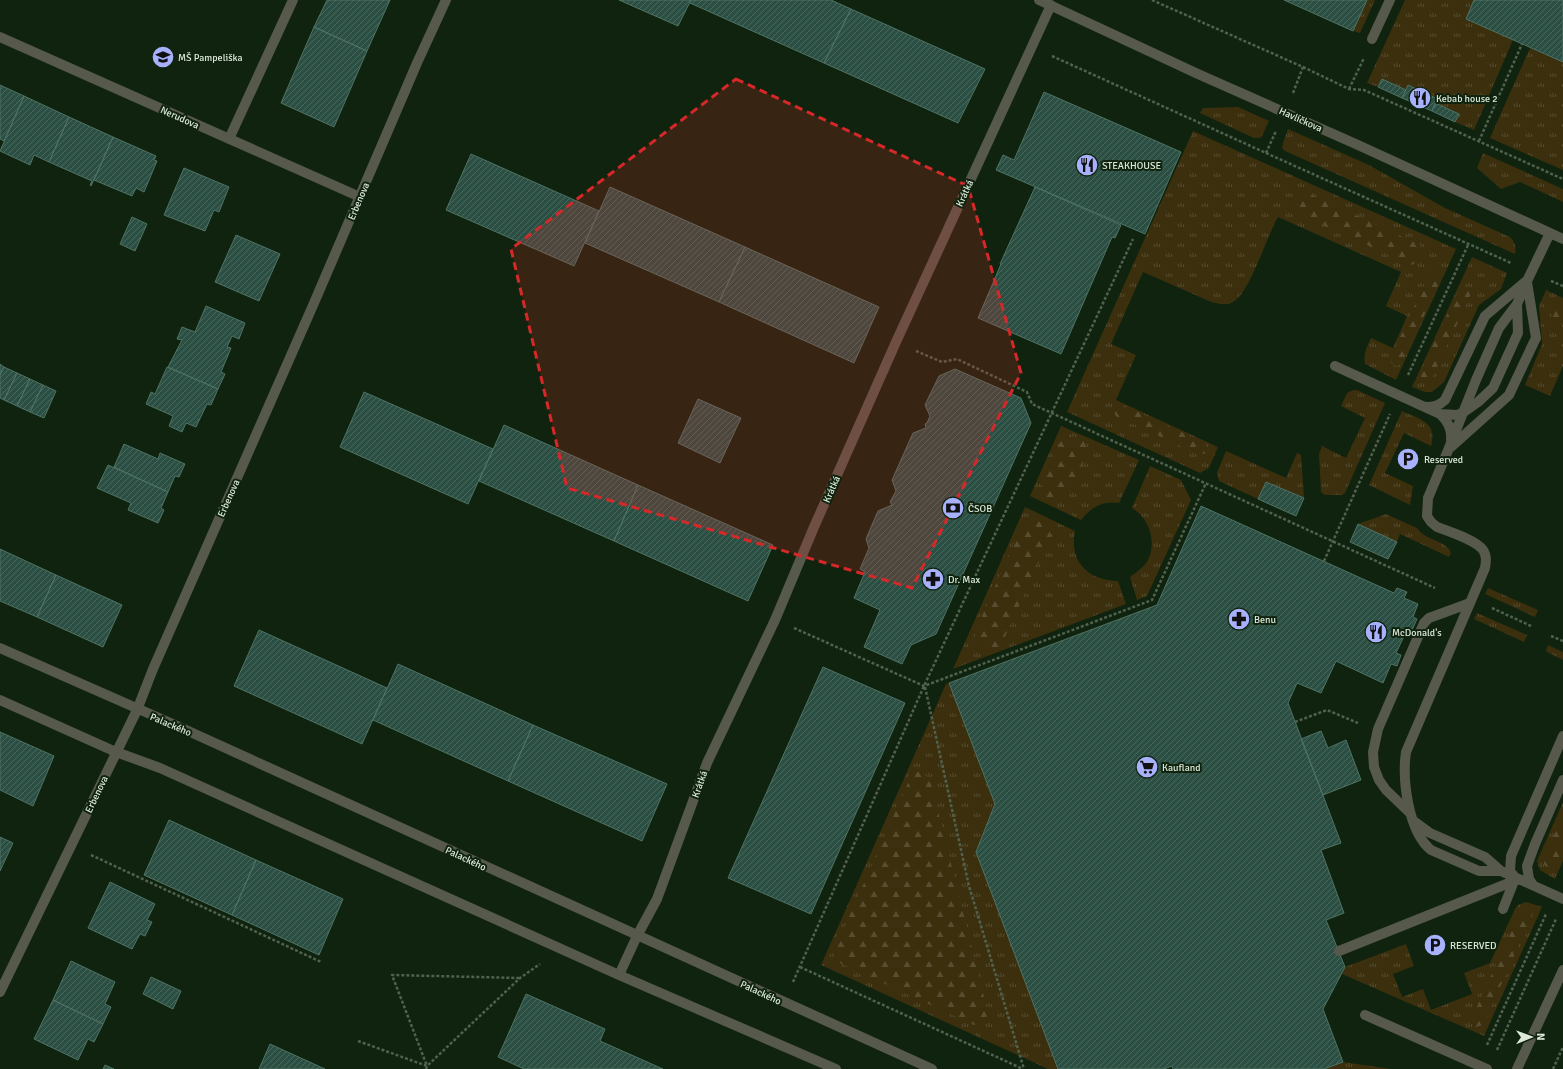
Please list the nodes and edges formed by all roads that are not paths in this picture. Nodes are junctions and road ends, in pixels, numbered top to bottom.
1 (293, 0) edge
2 (446, 0) edge
3 (1039, 0) edge
4 (1390, 0) edge
5 (1051, 6) junction
6 (0, 37) edge
7 (1372, 39) road end
8 (230, 139) junction
9 (360, 196) junction
10 (1550, 233) junction
11 (1563, 239) edge
12 (1527, 281) junction
13 (1517, 304) junction
14 (1335, 366) dead end
15 (1425, 407) junction
16 (1464, 412) junction
17 (1445, 414) junction
18 (1449, 448) junction
19 (1470, 603) junction
20 (0, 648) edge
21 (0, 700) edge
22 (137, 710) junction
23 (1563, 736) edge
24 (116, 752) junction
25 (1563, 780) edge
26 (1412, 817) junction
27 (1501, 871) junction
28 (1516, 879) junction
29 (1533, 885) junction
30 (1563, 900) edge
31 (1502, 909) dead end
32 (637, 936) junction
33 (1338, 951) dead end
34 (1563, 970) edge
35 (619, 975) junction
36 (0, 992) edge
37 (1364, 1016) dead end
38 (1483, 1067) edge
39 (836, 1069) edge
40 (932, 1069) edge
41 (1517, 1069) edge

1 - 8 street
2 - 9 street, Erbenova
3 - 5 street, Havlíčkova
4 - 7 street
5 - 10 street, Havlíčkova
5 - 32 street, Krátká
6 - 8 street, Nerudova
8 - 9 street, Nerudova
9 - 22 street, Erbenova
10 - 11 street, Havlíčkova
10 - 12 street
12 - 13 street
12 - 15 street
12 - 18 street
13 - 16 street
13 - 16 street
14 - 15 street
15 - 17 street
16 - 17 street
16 - 18 street
17 - 18 street
18 - 19 street
19 - 26 street
19 - 26 street
20 - 22 street, Palackého
21 - 24 street
22 - 24 street, Erbenova
22 - 32 street, Palackého
23 - 28 street
24 - 35 street
24 - 36 street, Erbenova
25 - 29 street
26 - 27 street
26 - 27 street
27 - 28 street
28 - 29 street
28 - 31 street
28 - 33 street
29 - 30 street
32 - 35 street, Krátká
32 - 40 street, Palackého
34 - 41 street
35 - 39 street
37 - 38 street

